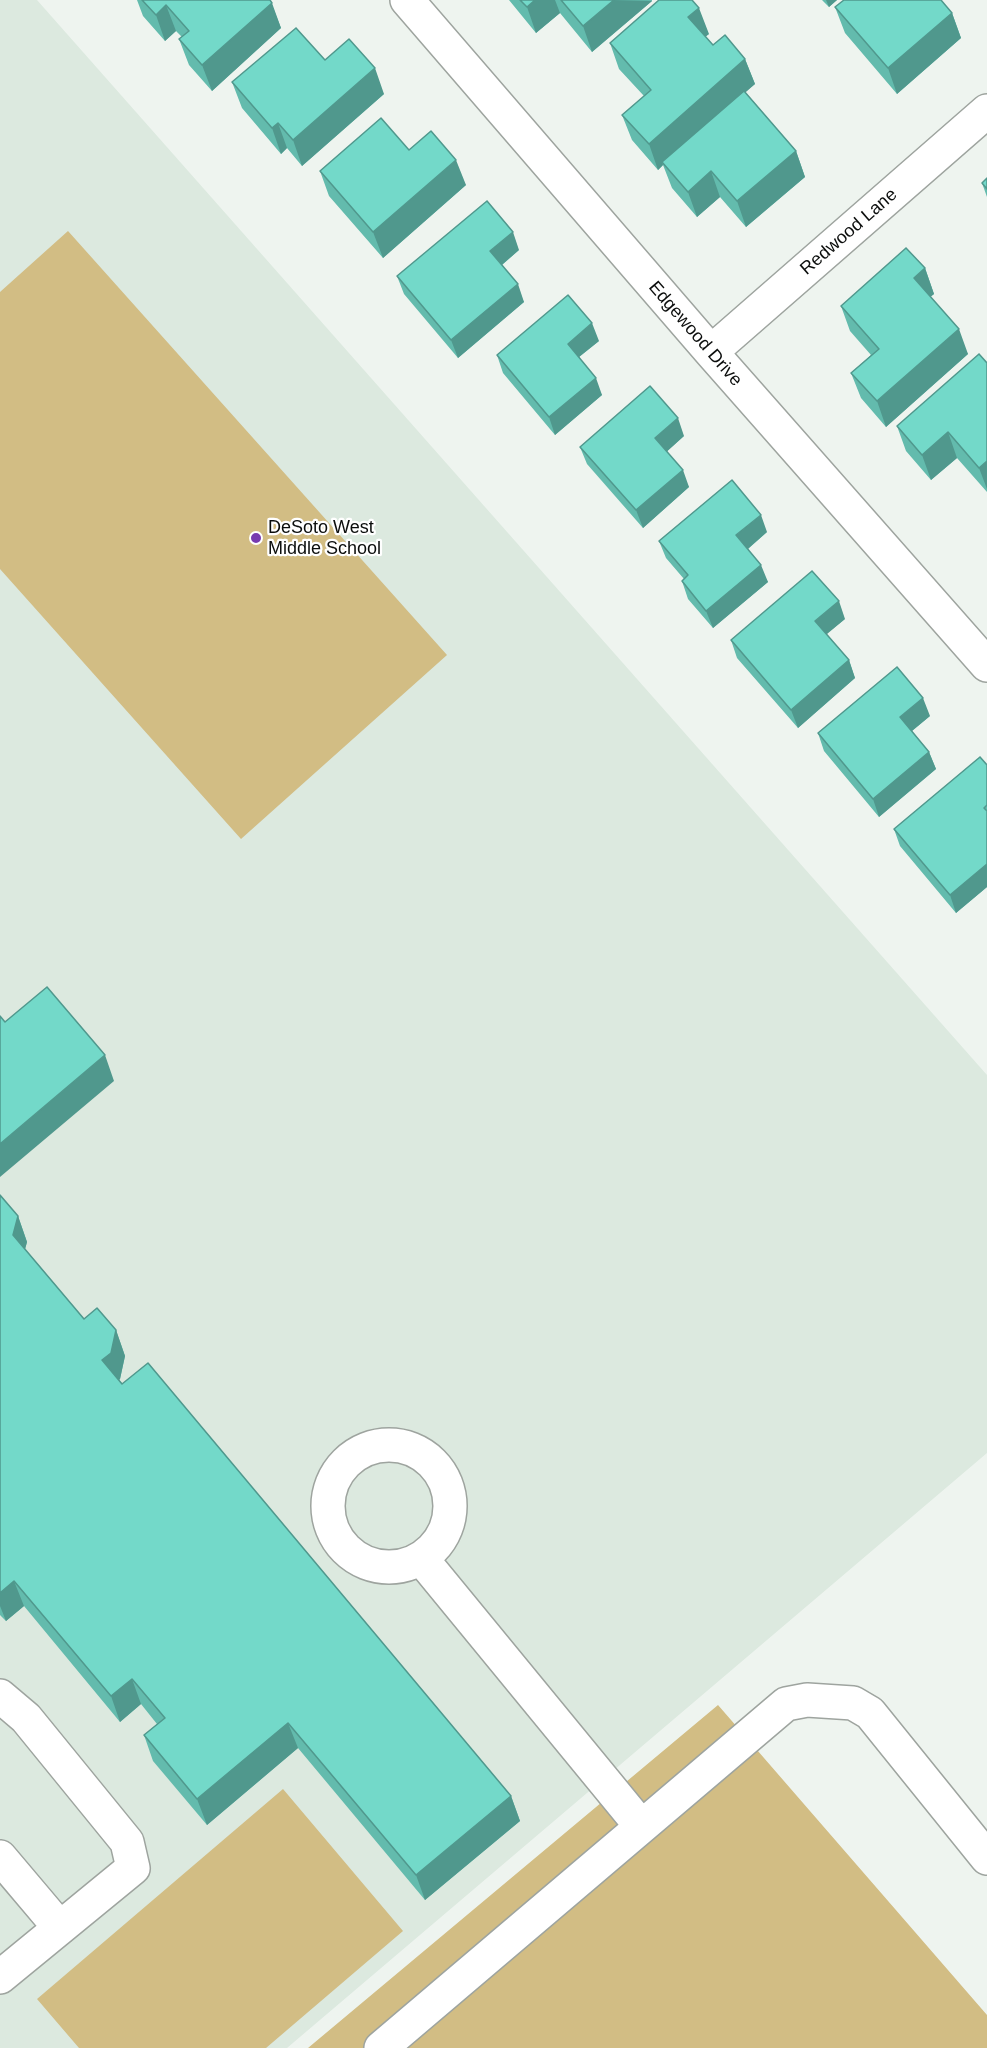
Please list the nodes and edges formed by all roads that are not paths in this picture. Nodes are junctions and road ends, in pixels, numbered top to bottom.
1 (407, 0) edge
2 (987, 111) edge
3 (711, 352) junction
4 (987, 665) edge
5 (421, 1558) dead end
6 (0, 1696) edge
7 (641, 1826) junction
8 (0, 1857) edge
9 (987, 1858) edge
10 (60, 1928) junction
11 (0, 1977) edge
12 (381, 2048) edge

1 - 3 street, Edgewood Drive
2 - 3 street, Redwood Lane
3 - 4 street, Edgewood Drive
5 - 7 street
6 - 10 street
7 - 9 street
7 - 12 street
8 - 10 street
10 - 11 street

